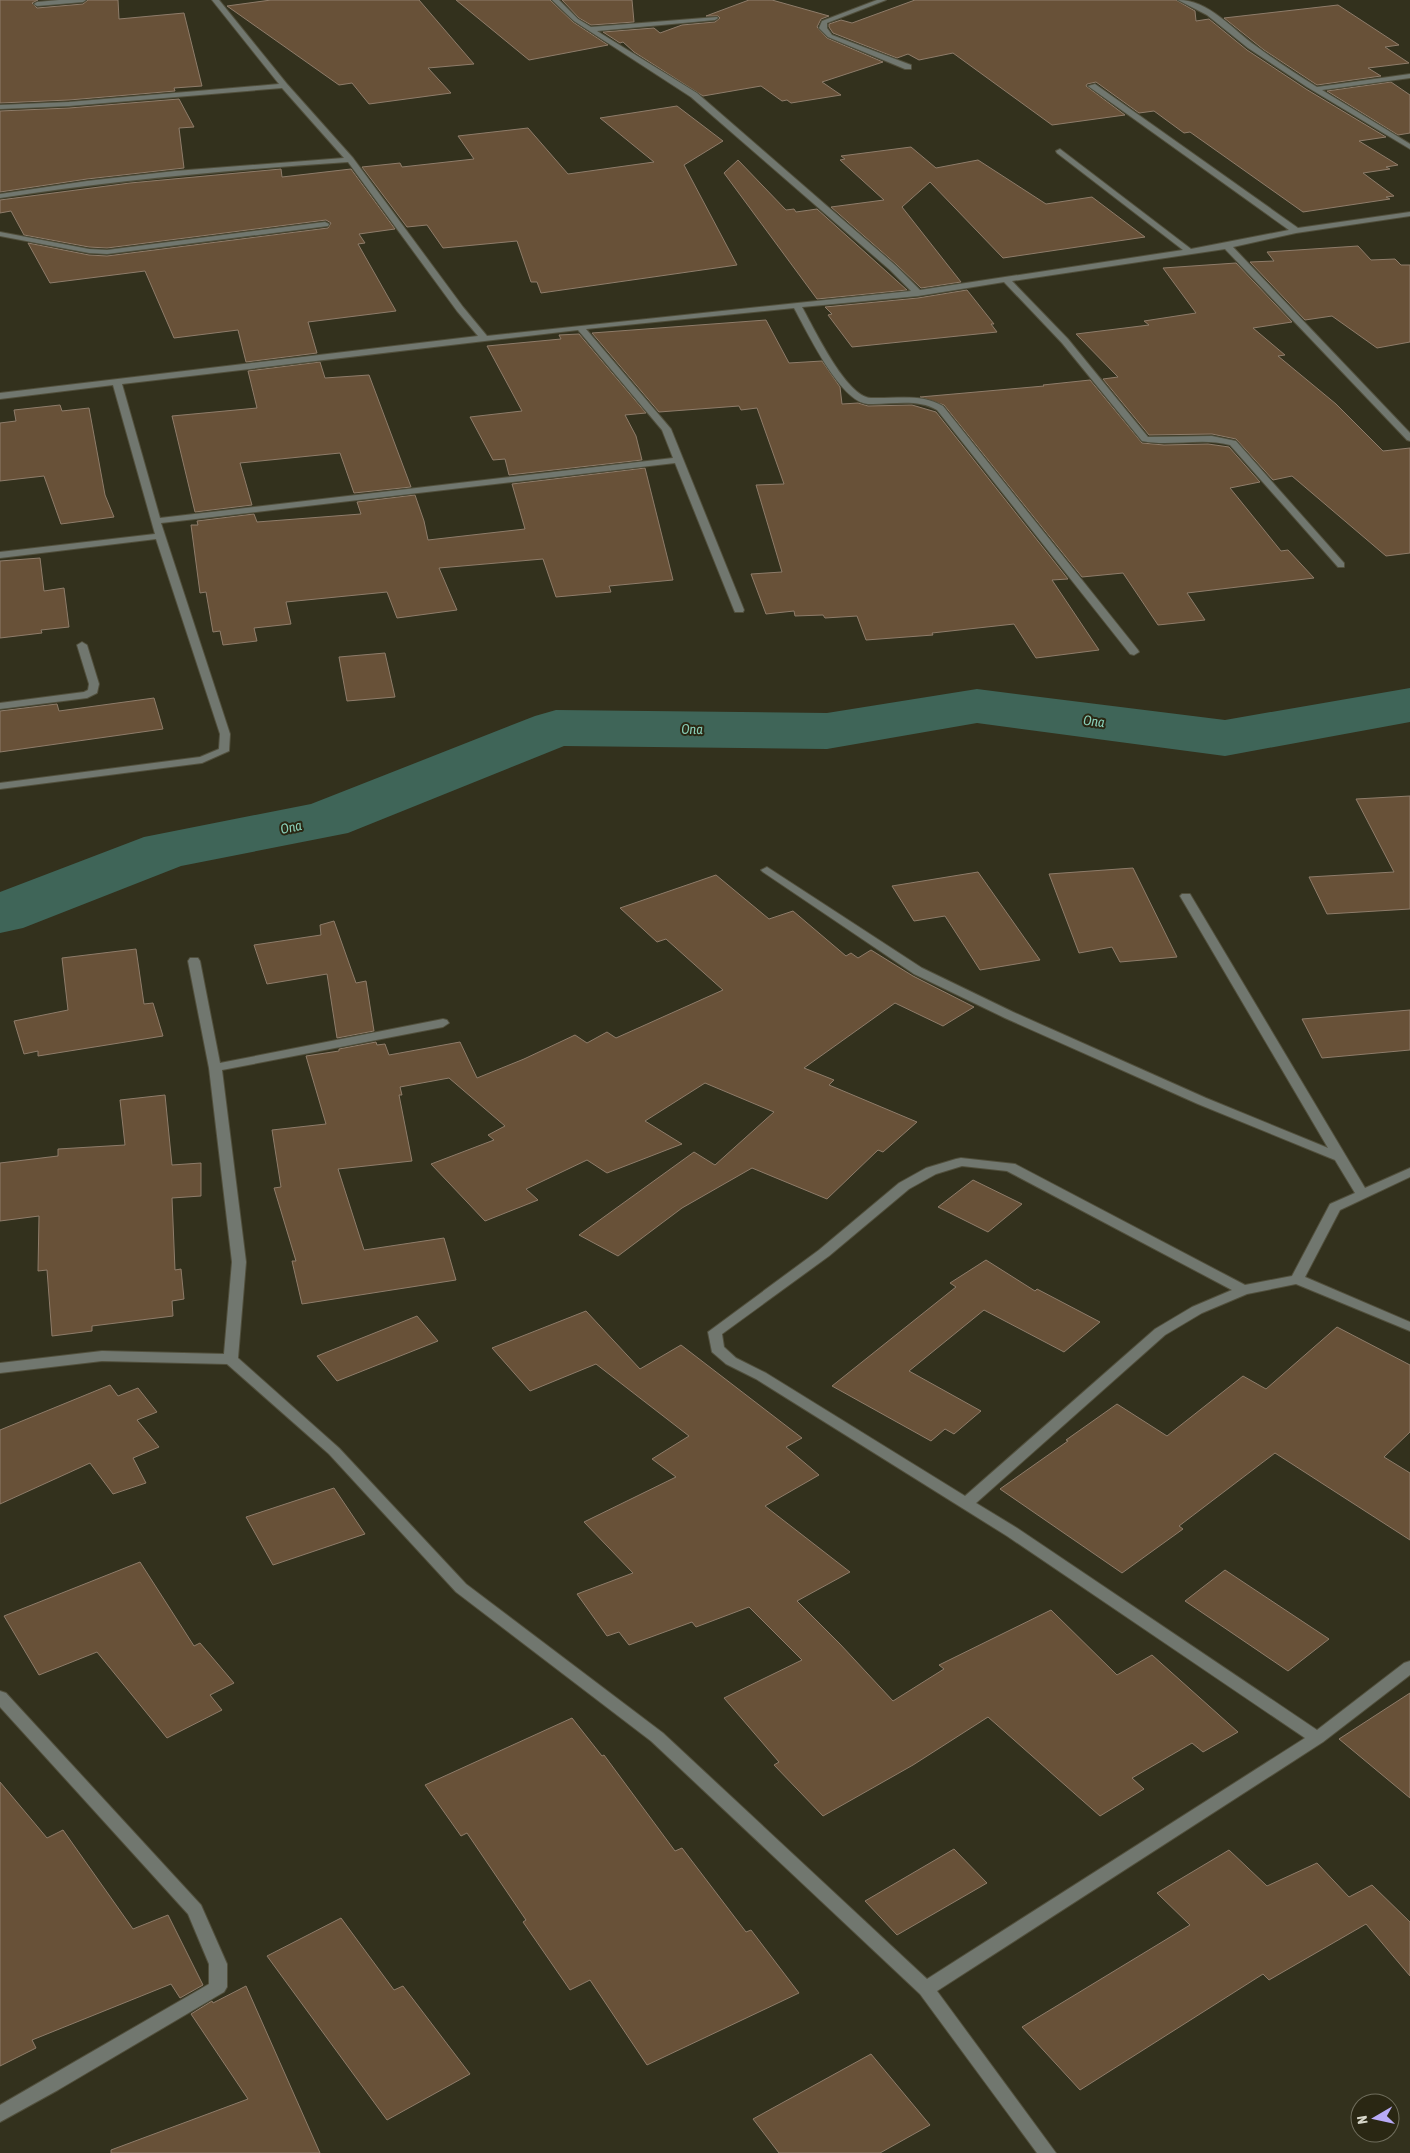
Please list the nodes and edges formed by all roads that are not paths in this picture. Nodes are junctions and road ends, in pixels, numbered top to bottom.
1 (83, 0) edge
2 (215, 0) edge
3 (555, 0) edge
4 (883, 0) edge
5 (1182, 0) edge
6 (37, 4) dead end
7 (714, 18) dead end
8 (590, 29) junction
9 (908, 67) dead end
10 (1410, 76) edge
11 (284, 86) junction
12 (1092, 86) dead end
13 (1317, 89) junction
14 (0, 106) edge
15 (1410, 147) edge
16 (1060, 151) dead end
17 (350, 160) junction
18 (0, 196) edge
19 (1410, 214) edge
20 (325, 224) dead end
21 (1296, 231) junction
22 (0, 234) edge
23 (1227, 246) junction
24 (1190, 252) junction
25 (1005, 279) junction
26 (918, 293) junction
27 (797, 305) junction
28 (580, 327) junction
29 (485, 339) junction
30 (117, 382) junction
31 (0, 396) edge
32 (1410, 438) edge
33 (678, 460) junction
34 (156, 521) junction
35 (160, 536) junction
36 (0, 555) edge
37 (1341, 565) dead end
38 (739, 610) dead end
39 (82, 645) dead end
40 (1134, 652) dead end
41 (0, 706) edge
42 (0, 786) edge
43 (767, 870) dead end
44 (1186, 896) dead end
45 (194, 961) dead end
46 (443, 1023) dead end
47 (215, 1068) junction
48 (1340, 1157) junction
49 (1410, 1172) edge
50 (1362, 1194) junction
51 (1297, 1279) junction
52 (1243, 1290) junction
53 (1410, 1327) edge
54 (231, 1359) junction
55 (0, 1368) edge
56 (966, 1504) junction
57 (1410, 1667) edge
58 (0, 1697) edge
59 (1317, 1738) junction
60 (926, 1989) junction
61 (0, 2114) edge
62 (1047, 2153) edge

1 - 6 street
2 - 11 street
3 - 8 street
4 - 9 street
5 - 13 street
7 - 8 street
8 - 26 street
10 - 13 street
11 - 14 street
11 - 17 street
12 - 21 street
13 - 15 street
16 - 24 street
17 - 18 street
17 - 29 street
19 - 21 street
20 - 22 street
21 - 23 street
23 - 24 street
23 - 32 street
24 - 25 street
25 - 26 street
25 - 37 street
26 - 27 street
27 - 28 street
27 - 40 street
28 - 29 street
28 - 33 street
29 - 30 street
30 - 31 street
30 - 34 street
33 - 34 street
33 - 38 street
34 - 35 street
35 - 36 street
35 - 42 street
39 - 41 street
43 - 48 street
44 - 48 street
45 - 47 street
46 - 47 street
47 - 54 street
48 - 50 street
49 - 50 street
50 - 51 street
51 - 52 street
51 - 53 street
52 - 56 street
52 - 56 street
54 - 55 street
54 - 60 street
56 - 59 street
57 - 59 street
58 - 61 street
59 - 60 street
60 - 62 street

